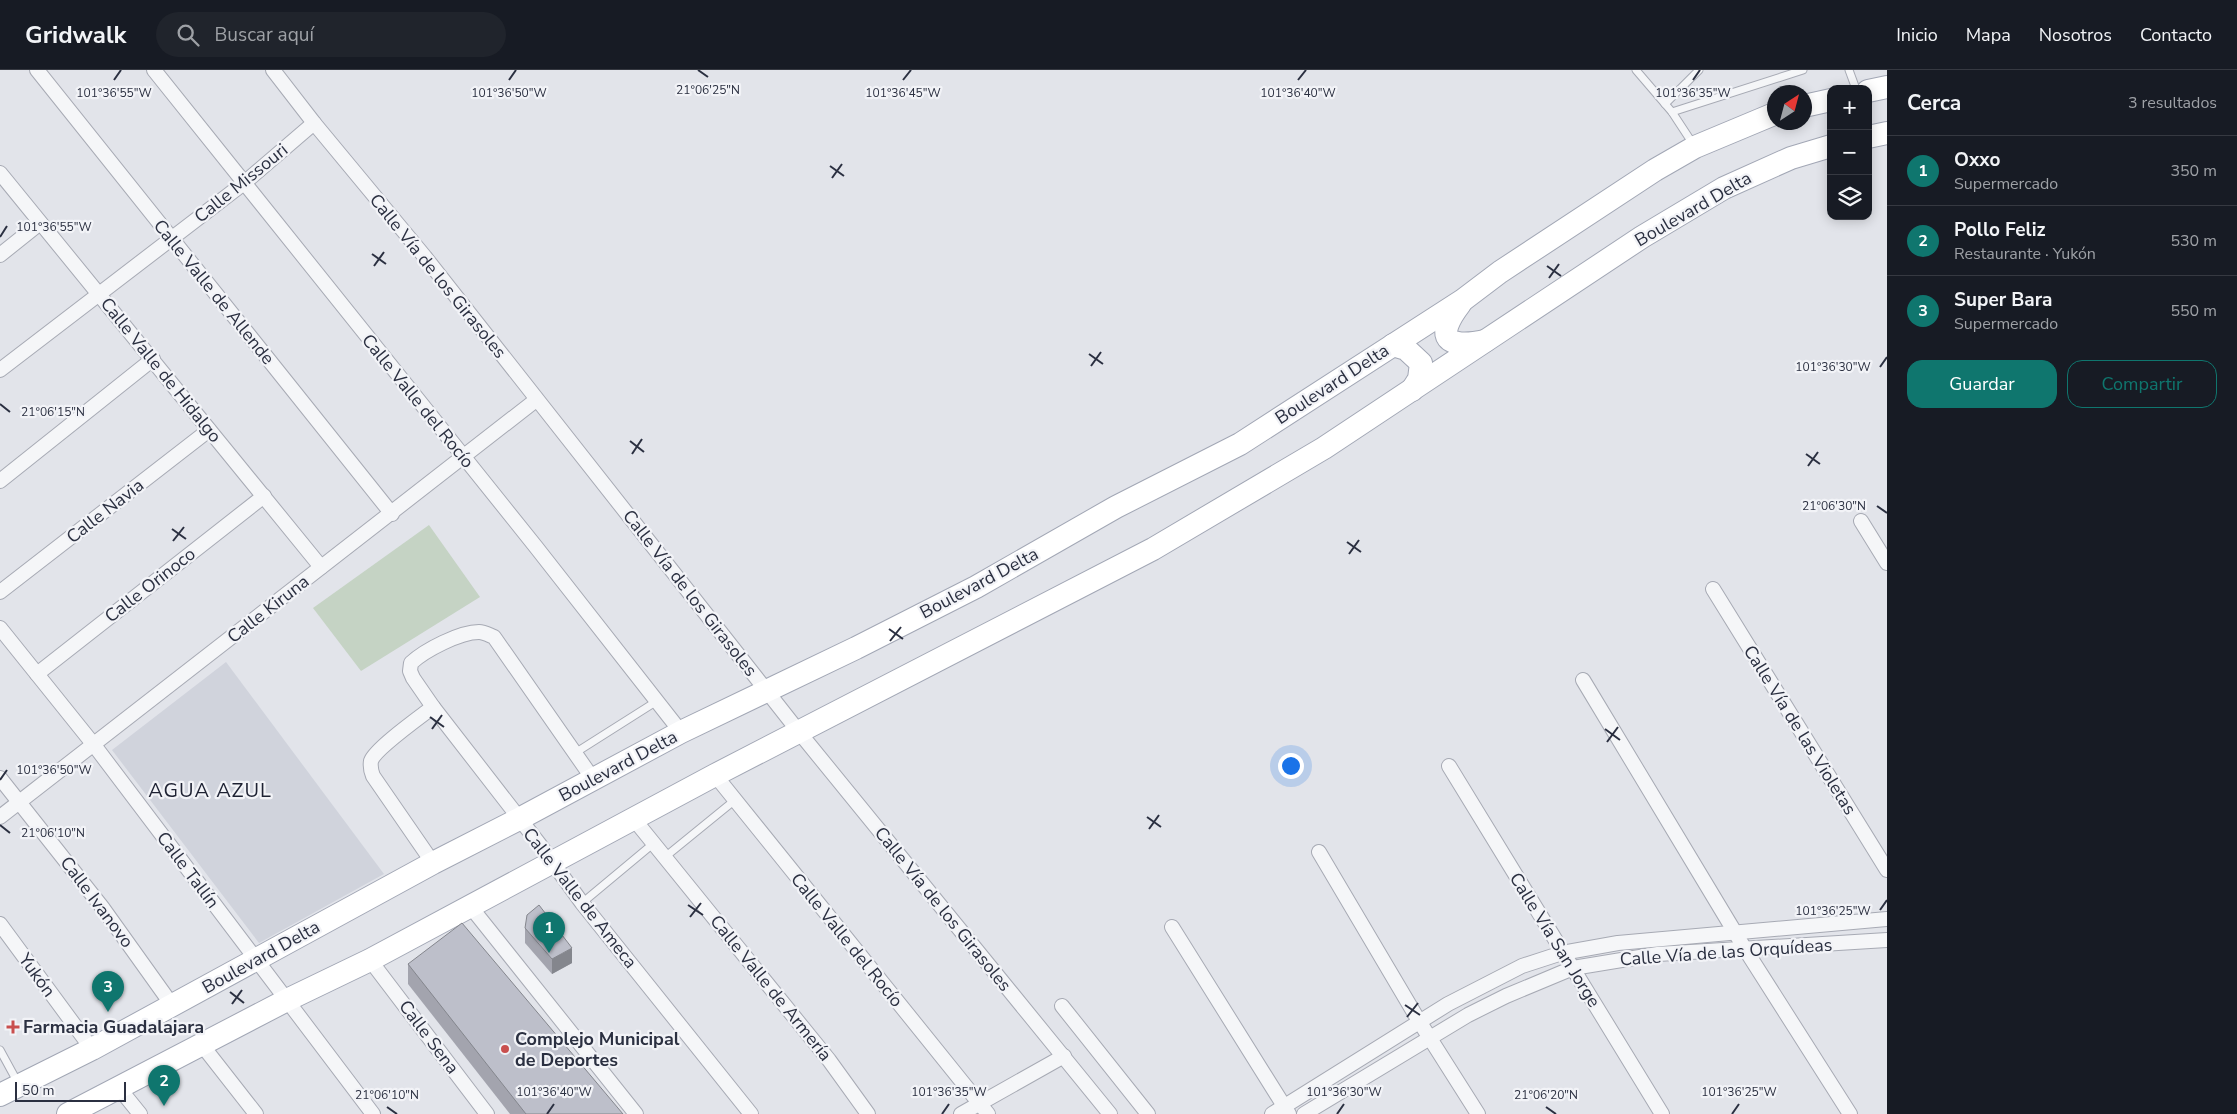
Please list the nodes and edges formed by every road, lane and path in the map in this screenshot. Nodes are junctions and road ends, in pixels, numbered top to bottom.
1 (37, 70) edge
2 (154, 70) edge
3 (273, 70) edge
4 (1636, 70) edge
5 (1699, 70) edge
6 (1804, 70) edge
7 (1849, 70) edge
8 (1855, 85) edge
9 (1887, 87) edge
10 (1872, 90) edge
11 (1827, 101) edge
12 (1665, 104) junction
13 (1812, 104) edge
14 (1672, 112) junction
15 (1767, 117) edge
16 (314, 123) junction
17 (1887, 133) edge
18 (1872, 136) edge
19 (1695, 147) junction
20 (1827, 147) edge
21 (0, 172) edge
22 (244, 183) junction
23 (40, 224) junction
24 (171, 240) junction
25 (0, 255) edge
26 (99, 293) junction
27 (1463, 300) junction
28 (1486, 341) junction
29 (1393, 345) junction
30 (153, 359) junction
31 (0, 370) edge
32 (1412, 390) junction
33 (536, 400) junction
34 (210, 430) junction
35 (463, 458) junction
36 (0, 481) edge
37 (264, 496) junction
38 (392, 514) junction
39 (1861, 521) dead end
40 (1887, 563) edge
41 (321, 568) junction
42 (1714, 590) dead end
43 (0, 592) edge
44 (0, 628) edge
45 (37, 674) junction
46 (1583, 680) dead end
47 (767, 691) junction
48 (657, 701) junction
49 (432, 707) junction
50 (681, 732) junction
51 (799, 732) junction
52 (94, 745) junction
53 (575, 753) junction
54 (1450, 766) dead end
55 (715, 775) junction
56 (0, 778) edge
57 (593, 779) junction
58 (735, 800) junction
59 (19, 802) junction
60 (0, 817) edge
61 (633, 818) junction
62 (519, 819) junction
63 (654, 843) junction
64 (1319, 852) dead end
65 (665, 857) junction
66 (552, 862) junction
67 (432, 863) junction
68 (1887, 870) edge
69 (582, 903) junction
70 (470, 906) junction
71 (1887, 919) edge
72 (0, 924) edge
73 (1172, 927) dead end
74 (1736, 932) junction
75 (1887, 940) edge
76 (1745, 949) junction
77 (1562, 953) junction
78 (256, 959) junction
79 (370, 960) junction
80 (1573, 968) junction
81 (287, 1000) junction
82 (172, 1006) junction
83 (1062, 1006) dead end
84 (1419, 1021) junction
85 (1430, 1037) junction
86 (202, 1045) junction
87 (92, 1049) junction
88 (0, 1050) edge
89 (1064, 1056) junction
90 (119, 1088) junction
91 (10, 1090) edge
92 (984, 1109) edge
93 (1287, 1110) edge
94 (68, 1114) edge
95 (140, 1114) edge
96 (256, 1114) edge
97 (373, 1114) edge
98 (487, 1114) edge
99 (636, 1114) edge
100 (751, 1114) edge
101 (868, 1114) edge
102 (961, 1114) edge
103 (1110, 1114) edge
104 (1148, 1114) edge
105 (1272, 1114) edge
106 (1304, 1114) edge
107 (1478, 1114) edge
108 (1662, 1114) edge
109 (1850, 1114) edge

1 - 24 street, Calle Valle de Allende
2 - 22 street, Calle Valle del Rocío
3 - 16 street, Calle Vía de los Girasoles
4 - 12 lane
5 - 12 lane
6 - 14 lane
7 - 8 lane
9 - 10 main road
11 - 13 main road
12 - 14 lane
14 - 19 lane
15 - 19 main road, Boulevard Delta
16 - 22 street, Calle Missouri
16 - 33 street, Calle Vía de los Girasoles
17 - 18 main road
19 - 27 main road, Boulevard Delta
20 - 28 main road, Boulevard Delta
21 - 23 street, Calle Valle de Hidalgo
22 - 24 street, Calle Missouri
22 - 35 street, Calle Valle del Rocío
23 - 25 street
23 - 26 street, Calle Valle de Hidalgo
24 - 26 street, Calle Missouri
24 - 38 street, Calle Valle de Allende
26 - 30 street, Calle Valle de Hidalgo
26 - 31 street, Calle Missouri
27 - 28 main road
27 - 29 main road, Boulevard Delta
28 - 32 main road, Boulevard Delta
29 - 32 main road
29 - 47 main road, Boulevard Delta
30 - 34 street, Calle Valle de Hidalgo
30 - 36 street
32 - 51 main road, Boulevard Delta
33 - 35 street, Calle Kiruna
33 - 47 street, Calle Vía de los Girasoles
34 - 37 street, Calle Valle de Hidalgo
34 - 43 street, Calle Navia
35 - 38 street, Calle Kiruna
35 - 48 street, Calle Valle del Rocío
37 - 41 street, Calle Valle de Hidalgo
37 - 45 street, Calle Orinoco
38 - 41 street, Calle Kiruna
39 - 40 street
41 - 52 street, Calle Kiruna
42 - 68 street, Calle Vía de las Violetas
44 - 45 street, Calle Tallín
45 - 52 street, Calle Tallín
46 - 74 street
47 - 50 main road, Boulevard Delta
47 - 51 street, Calle Vía de los Girasoles
48 - 50 street, Calle Valle del Rocío
48 - 53 lane
49 - 53 street, Calle Valle de Ameca
49 - 62 street, Calle Valle de Ameca
49 - 67 street
50 - 57 main road, Boulevard Delta
51 - 55 main road, Boulevard Delta
51 - 89 street, Calle Vía de los Girasoles
52 - 59 street, Calle Kiruna
52 - 78 street, Calle Tallín
53 - 57 street
54 - 77 street, Calle Vía San Jorge
55 - 58 street, Calle Valle del Rocío
55 - 61 main road, Boulevard Delta
56 - 59 street, Calle Ivanovo
57 - 62 main road, Boulevard Delta
58 - 65 lane
58 - 92 street, Calle Valle del Rocío
59 - 60 street, Calle Kiruna
59 - 82 street, Calle Ivanovo
61 - 63 street, Calle Valle de Armería
61 - 66 main road, Boulevard Delta
62 - 66 street, Calle Valle de Ameca
62 - 67 main road, Boulevard Delta
63 - 65 street, Calle Valle de Armería
63 - 69 lane
64 - 84 street
65 - 101 street, Calle Valle de Armería
66 - 69 street, Calle Valle de Ameca
66 - 70 main road, Boulevard Delta
67 - 78 main road, Boulevard Delta
69 - 100 street, Calle Valle de Ameca
70 - 79 main road, Boulevard Delta
70 - 99 street
71 - 74 street, Calle Vía de las Orquídeas
72 - 87 street, Yukón
73 - 93 street
74 - 76 street
74 - 77 street, Calle Vía de las Orquídeas
75 - 76 street, Calle Vía de las Orquídeas
76 - 80 street, Calle Vía de las Orquídeas
76 - 109 street
77 - 80 street, Calle Vía San Jorge
77 - 84 street, Calle Vía de las Orquídeas
78 - 81 street, Calle Tallín
78 - 82 main road, Boulevard Delta
79 - 81 main road, Boulevard Delta
79 - 98 street, Calle Sena
80 - 85 street, Calle Vía de las Orquídeas
80 - 108 street, Calle Vía San Jorge
81 - 86 main road, Boulevard Delta
81 - 97 street, Calle Tallín
82 - 87 main road, Boulevard Delta
83 - 104 street
84 - 85 street
84 - 93 street, Calle Vía de las Orquídeas
85 - 106 street, Calle Vía de las Orquídeas
85 - 107 street
86 - 90 main road, Boulevard Delta
86 - 96 street
87 - 91 main road, Boulevard Delta
88 - 91 lane
89 - 92 street
89 - 103 street, Calle Vía de los Girasoles
90 - 94 main road, Boulevard Delta
90 - 95 street
92 - 102 street
93 - 105 street, Calle Vía de las Orquídeas

